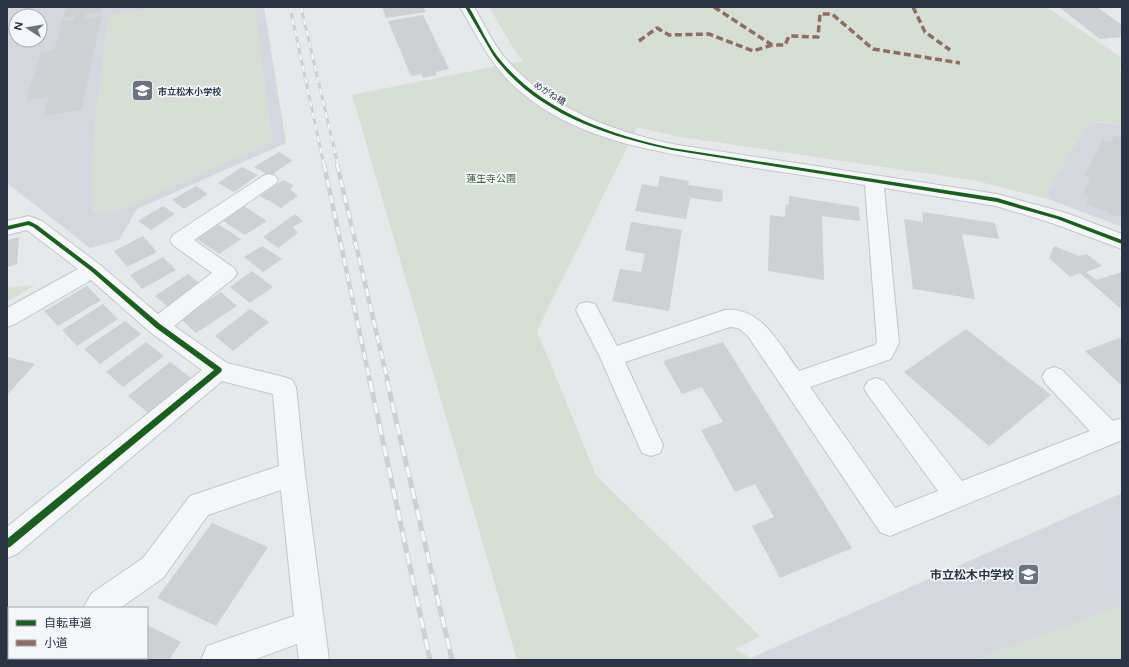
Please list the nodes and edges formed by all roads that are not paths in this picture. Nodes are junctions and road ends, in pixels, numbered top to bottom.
1 (467, 7) edge
2 (269, 180) dead end
3 (874, 180) junction
4 (7, 228) edge
5 (1122, 242) edge
6 (93, 270) junction
7 (587, 310) dead end
8 (7, 318) edge
9 (158, 326) junction
10 (611, 357) junction
11 (219, 370) junction
12 (1054, 377) dead end
13 (794, 383) junction
14 (876, 388) dead end
15 (1116, 432) edge
16 (651, 445) dead end
17 (292, 474) junction
18 (957, 496) junction
19 (7, 544) edge
20 (99, 607) edge
21 (310, 625) junction
22 (216, 660) edge
23 (314, 660) edge

1 - 3 street, めがね橋
2 - 9 street
3 - 5 street, めがね橋
3 - 13 street
4 - 6 street
6 - 8 street
6 - 9 street
7 - 10 street
9 - 11 street
10 - 13 street
10 - 16 street
11 - 17 street
11 - 19 street
12 - 15 street
13 - 18 street
14 - 18 street
15 - 18 street
17 - 20 street
17 - 21 street
21 - 22 street
21 - 23 street

